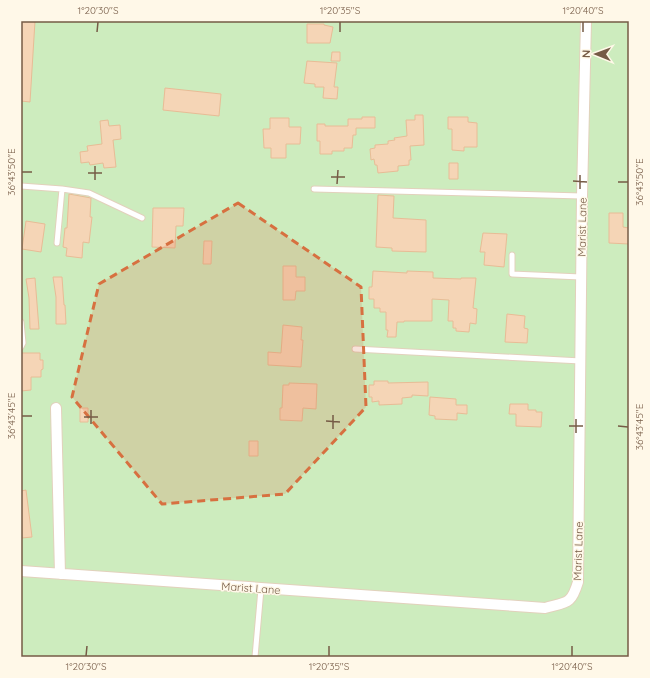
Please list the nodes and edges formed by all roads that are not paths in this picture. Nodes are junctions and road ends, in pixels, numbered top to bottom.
1 (586, 21) edge
2 (21, 186) edge
3 (62, 189) junction
4 (314, 189) dead end
5 (582, 196) junction
6 (142, 218) dead end
7 (56, 242) dead end
8 (512, 255) dead end
9 (581, 277) junction
10 (21, 322) edge
11 (21, 347) edge
12 (355, 349) dead end
13 (581, 361) junction
14 (56, 408) dead end
15 (21, 571) edge
16 (60, 574) junction
17 (261, 588) junction
18 (255, 657) edge

1 - 5 street, Marist Lane
2 - 3 lane
3 - 6 lane
3 - 7 lane
4 - 5 lane
5 - 9 street, Marist Lane
8 - 9 lane
9 - 13 street, Marist Lane
10 - 11 lane
12 - 13 lane
13 - 17 street, Marist Lane
14 - 16 street
15 - 16 street, Marist Lane
16 - 17 street, Marist Lane
17 - 18 lane

